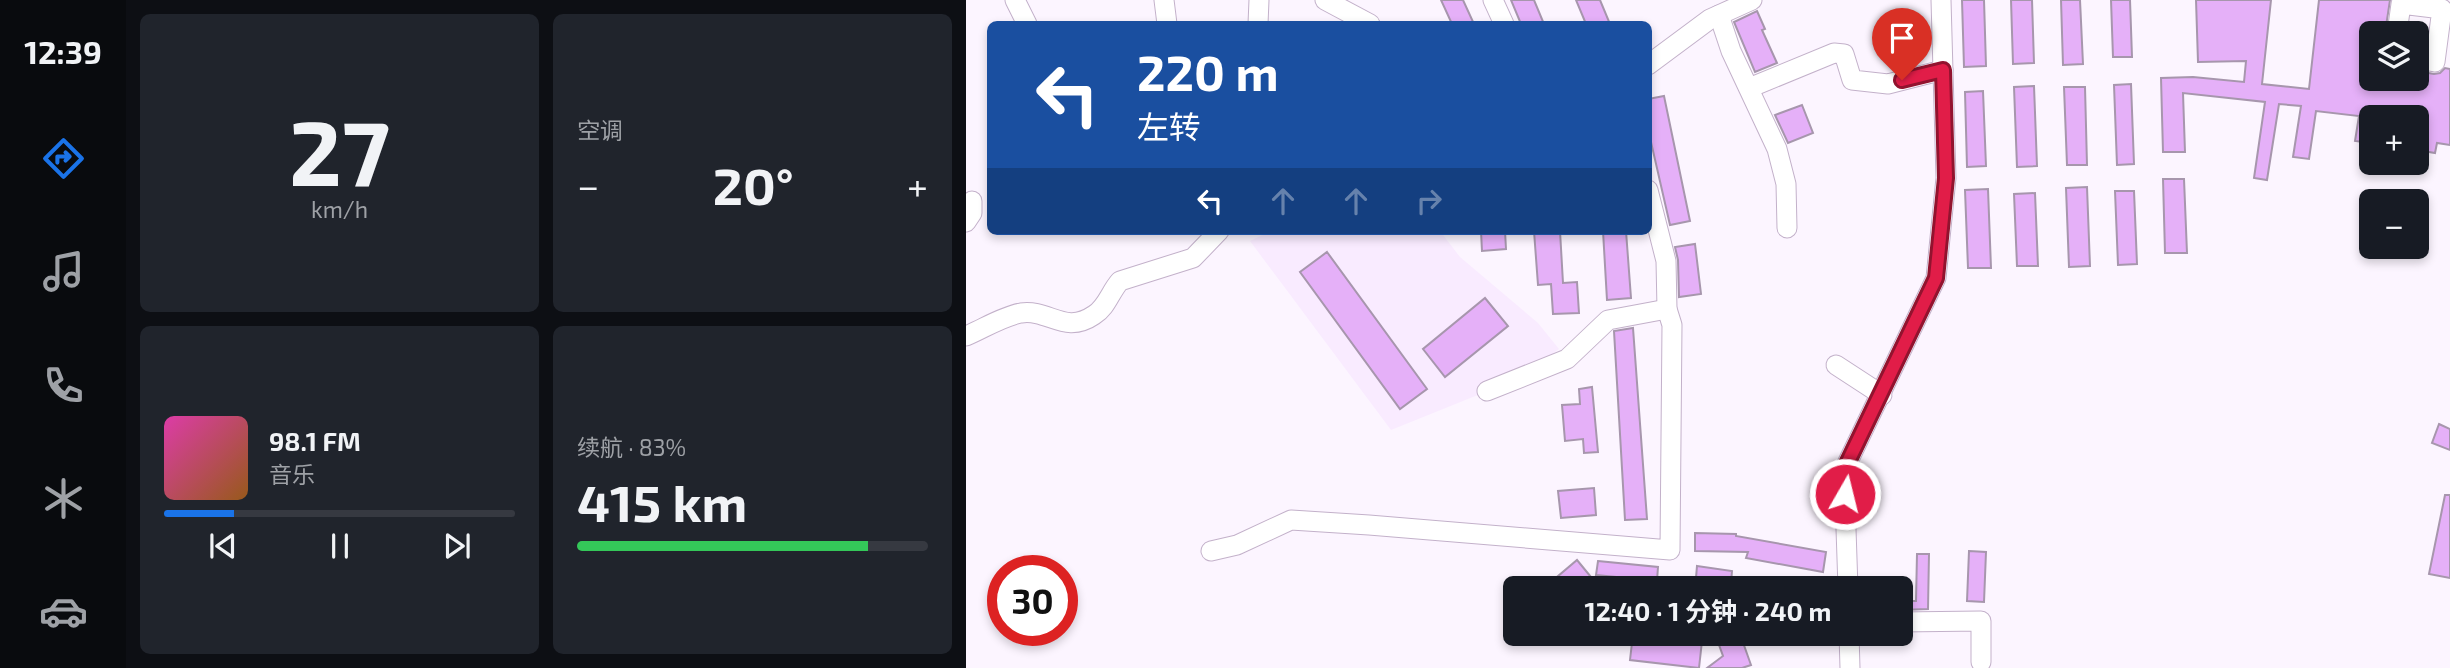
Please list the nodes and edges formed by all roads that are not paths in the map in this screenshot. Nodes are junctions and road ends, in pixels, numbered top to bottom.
1 (1015, 0) edge
2 (1164, 0) edge
3 (1259, 0) edge
4 (1325, 0) edge
5 (1493, 0) edge
6 (1752, 0) edge
7 (1941, 0) edge
8 (2425, 3) edge
9 (1719, 15) junction
10 (1026, 21) edge
11 (1167, 21) edge
12 (1258, 21) edge
13 (1364, 21) edge
14 (1503, 21) edge
15 (2399, 21) edge
16 (2429, 61) edge
17 (1652, 62) edge
18 (1943, 70) junction
19 (1749, 88) junction
20 (972, 201) dead end
21 (1652, 206) edge
22 (966, 222) edge
23 (1787, 228) dead end
24 (1215, 235) edge
25 (1667, 309) junction
26 (966, 336) edge
27 (1836, 365) dead end
28 (1487, 391) dead end
29 (1882, 395) junction
30 (1211, 551) dead end
31 (1848, 576) edge
32 (1913, 622) edge
33 (1849, 646) edge
34 (1981, 662) dead end
35 (1850, 668) edge

1 - 10 street
2 - 11 street
3 - 12 street
4 - 13 street
5 - 14 street
6 - 9 street
7 - 18 street
8 - 15 street
8 - 16 street
9 - 17 street
9 - 19 street
18 - 19 street
18 - 29 street
19 - 23 street
20 - 22 street
21 - 25 street
24 - 26 street
25 - 28 street
25 - 30 street
27 - 29 street
29 - 31 street
32 - 34 street
33 - 35 street

